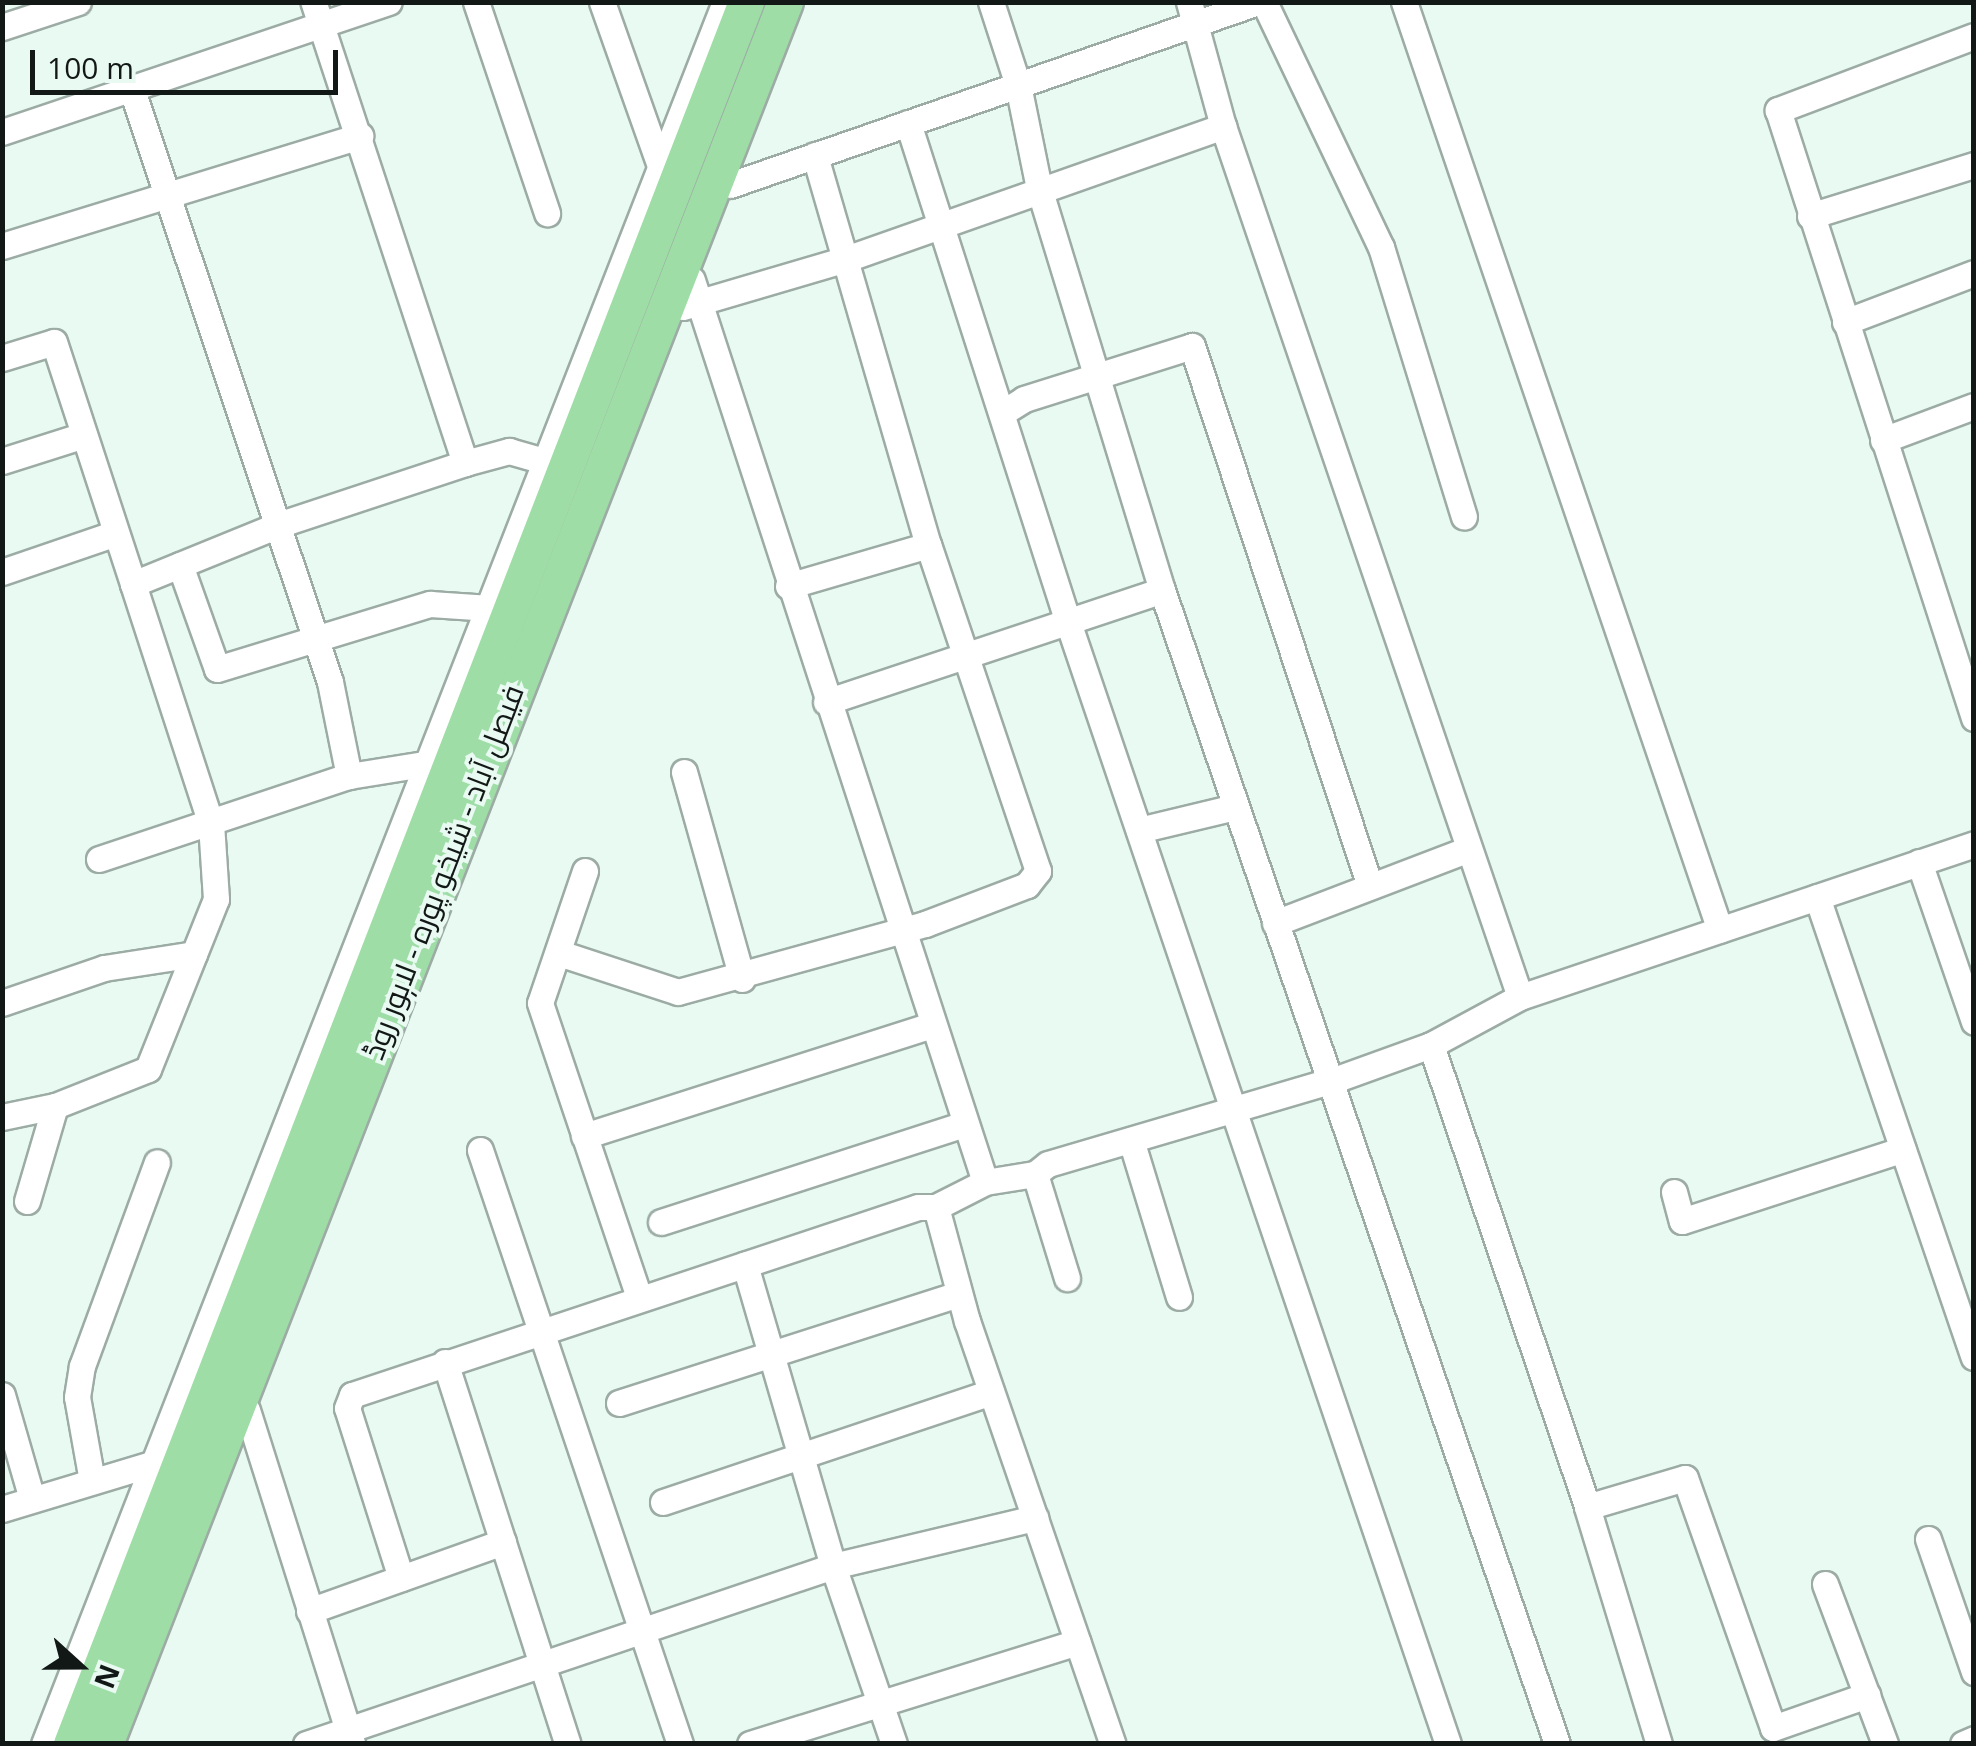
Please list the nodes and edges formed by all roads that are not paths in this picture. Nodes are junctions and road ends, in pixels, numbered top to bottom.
1 (78, 2) edge
2 (389, 2) edge
3 (476, 2) edge
4 (602, 2) edge
5 (725, 2) edge
6 (746, 2) edge
7 (785, 2) edge
8 (801, 2) edge
9 (991, 2) edge
10 (1261, 2) edge
11 (1404, 2) edge
12 (1192, 13) edge
13 (317, 14) edge
14 (2, 27) edge
15 (1974, 36) edge
16 (1018, 85) junction
17 (131, 87) junction
18 (908, 123) junction
19 (1223, 126) junction
20 (2, 132) edge
21 (360, 136) junction
22 (816, 155) junction
23 (1974, 165) edge
24 (660, 170) junction
25 (730, 185) junction
26 (1039, 188) junction
27 (167, 195) junction
28 (546, 213) dead end
29 (1810, 216) junction
30 (940, 226) junction
31 (2, 246) edge
32 (846, 259) junction
33 (1974, 273) edge
34 (691, 297) junction
35 (1844, 322) junction
36 (2, 358) edge
37 (1098, 377) junction
38 (1974, 406) edge
39 (1002, 413) junction
40 (84, 436) junction
41 (1883, 440) junction
42 (2, 461) edge
43 (547, 462) junction
44 (465, 463) junction
45 (1464, 516) dead end
46 (278, 525) junction
47 (116, 533) junction
48 (928, 544) junction
49 (180, 565) junction
50 (2, 572) edge
51 (133, 584) junction
52 (788, 586) junction
53 (1162, 590) junction
54 (490, 608) junction
55 (1067, 619) junction
56 (316, 639) junction
57 (964, 651) junction
58 (826, 702) junction
59 (1974, 718) edge
60 (430, 763) junction
61 (684, 772) dead end
62 (349, 776) junction
63 (1234, 807) junction
64 (211, 824) junction
65 (1139, 830) junction
66 (1974, 844) edge
67 (1466, 850) junction
68 (99, 859) dead end
69 (1920, 862) junction
70 (586, 870) dead end
71 (1370, 886) junction
72 (1817, 897) junction
73 (1276, 923) junction
74 (898, 928) junction
75 (1720, 930) junction
76 (559, 953) junction
77 (194, 954) junction
78 (742, 979) junction
79 (1520, 997) junction
80 (2, 1003) edge
81 (1974, 1022) edge
82 (932, 1025) junction
83 (1431, 1045) junction
84 (1334, 1080) junction
85 (55, 1106) junction
86 (1232, 1110) junction
87 (2, 1117) edge
88 (964, 1124) junction
89 (584, 1136) junction
90 (1131, 1140) junction
91 (480, 1150) dead end
92 (1903, 1150) junction
93 (157, 1162) dead end
94 (1034, 1174) junction
95 (985, 1182) junction
96 (1674, 1192) dead end
97 (26, 1201) dead end
98 (936, 1207) junction
99 (661, 1222) dead end
100 (745, 1265) junction
101 (1067, 1278) dead end
102 (959, 1294) junction
103 (1179, 1297) dead end
104 (638, 1298) junction
105 (537, 1331) junction
106 (769, 1355) junction
107 (1974, 1356) edge
108 (445, 1362) junction
109 (992, 1392) junction
110 (2, 1395) edge
111 (620, 1403) dead end
112 (248, 1410) junction
113 (801, 1456) junction
114 (158, 1462) junction
115 (92, 1482) junction
116 (32, 1499) junction
117 (662, 1502) dead end
118 (1587, 1507) junction
119 (2, 1508) edge
120 (1035, 1518) junction
121 (1928, 1539) dead end
122 (503, 1542) junction
123 (832, 1566) junction
124 (402, 1578) junction
125 (1825, 1584) dead end
126 (309, 1610) junction
127 (638, 1632) junction
128 (1078, 1642) junction
129 (543, 1667) junction
130 (1974, 1672) edge
131 (1867, 1695) junction
132 (880, 1703) junction
133 (350, 1737) edge
134 (1974, 1739) edge
135 (1106, 1742) edge
136 (44, 1744) edge
137 (71, 1744) edge
138 (106, 1744) edge
139 (118, 1744) edge
140 (306, 1744) edge
141 (568, 1744) edge
142 (680, 1744) edge
143 (750, 1744) edge
144 (894, 1744) edge
145 (1448, 1744) edge
146 (1557, 1744) edge
147 (1659, 1744) edge
148 (1885, 1744) edge
149 (1963, 1744) edge

1 - 14 street
2 - 13 street
3 - 28 street
4 - 24 street
5 - 24 street
6 - 137 highway, فیصل آباد - شیخو پورہ - لاہور روڈ
7 - 138 highway, فیصل آباد - شیخو پورہ - لاہور روڈ
8 - 25 street
9 - 16 street
10 - 12 street
10 - 45 street
11 - 75 street
12 - 16 street
12 - 19 street
13 - 17 street
13 - 21 street
15 - 29 street
16 - 18 street
16 - 26 street
17 - 20 street
17 - 27 street
18 - 22 street
18 - 30 street
19 - 26 street
19 - 67 street
21 - 27 street
21 - 44 street
22 - 25 street
22 - 32 street
23 - 29 street
24 - 43 street
25 - 34 street
26 - 30 street
26 - 37 street
27 - 31 street
27 - 46 street
29 - 35 street
30 - 32 street
30 - 39 street
32 - 34 street
32 - 48 street
33 - 35 street
34 - 52 street
34 - 112 street
35 - 41 street
36 - 40 street
37 - 39 street
37 - 53 street
37 - 71 street
38 - 41 street
39 - 55 street
40 - 42 street
40 - 47 street
41 - 59 street
43 - 44 street
43 - 54 street
44 - 46 street
46 - 49 street
46 - 56 street
47 - 50 street
47 - 51 street
48 - 52 street
48 - 57 street
49 - 51 street
49 - 56 street
51 - 64 street
52 - 58 street
53 - 55 street
53 - 63 street
54 - 56 street
54 - 60 street
55 - 57 street
55 - 65 street
56 - 62 street
57 - 58 street
57 - 74 street
58 - 74 street
60 - 62 street
60 - 114 street
61 - 78 street
62 - 64 street
63 - 65 street
63 - 73 street
64 - 68 street
64 - 77 street
65 - 86 street
66 - 69 street
67 - 71 street
67 - 79 street
69 - 72 street
69 - 81 street
70 - 76 street
71 - 73 street
72 - 75 street
72 - 92 street
73 - 84 street
74 - 78 street
74 - 82 street
75 - 79 street
76 - 78 street
76 - 89 street
77 - 80 street
77 - 85 street
79 - 83 street
82 - 88 street
82 - 89 street
83 - 84 street
83 - 118 street
84 - 86 street
84 - 146 street
85 - 87 street
85 - 97 street
86 - 90 street
86 - 145 street
88 - 95 street
88 - 99 street
89 - 104 street
90 - 94 street
90 - 103 street
91 - 105 street
92 - 96 street
92 - 107 street
93 - 115 street
94 - 95 street
94 - 101 street
95 - 98 street
98 - 100 street
98 - 102 street
100 - 104 street
100 - 106 street
102 - 106 street
102 - 109 street
104 - 105 street
105 - 108 street
105 - 127 street
106 - 111 street
106 - 113 street
108 - 122 street
108 - 124 street
109 - 113 street
109 - 120 street
110 - 116 street
112 - 126 street
112 - 139 street
113 - 117 street
113 - 123 street
114 - 115 street
114 - 136 street
115 - 116 street
116 - 119 street
118 - 131 street
118 - 147 street
120 - 123 street
120 - 128 street
121 - 130 street
122 - 124 street
122 - 129 street
123 - 127 street
123 - 132 street
124 - 126 street
125 - 131 street
126 - 133 street
127 - 129 street
127 - 142 street
128 - 132 street
128 - 135 street
129 - 133 street
129 - 141 street
131 - 148 street
132 - 143 street
132 - 144 street
133 - 140 street
134 - 149 street

